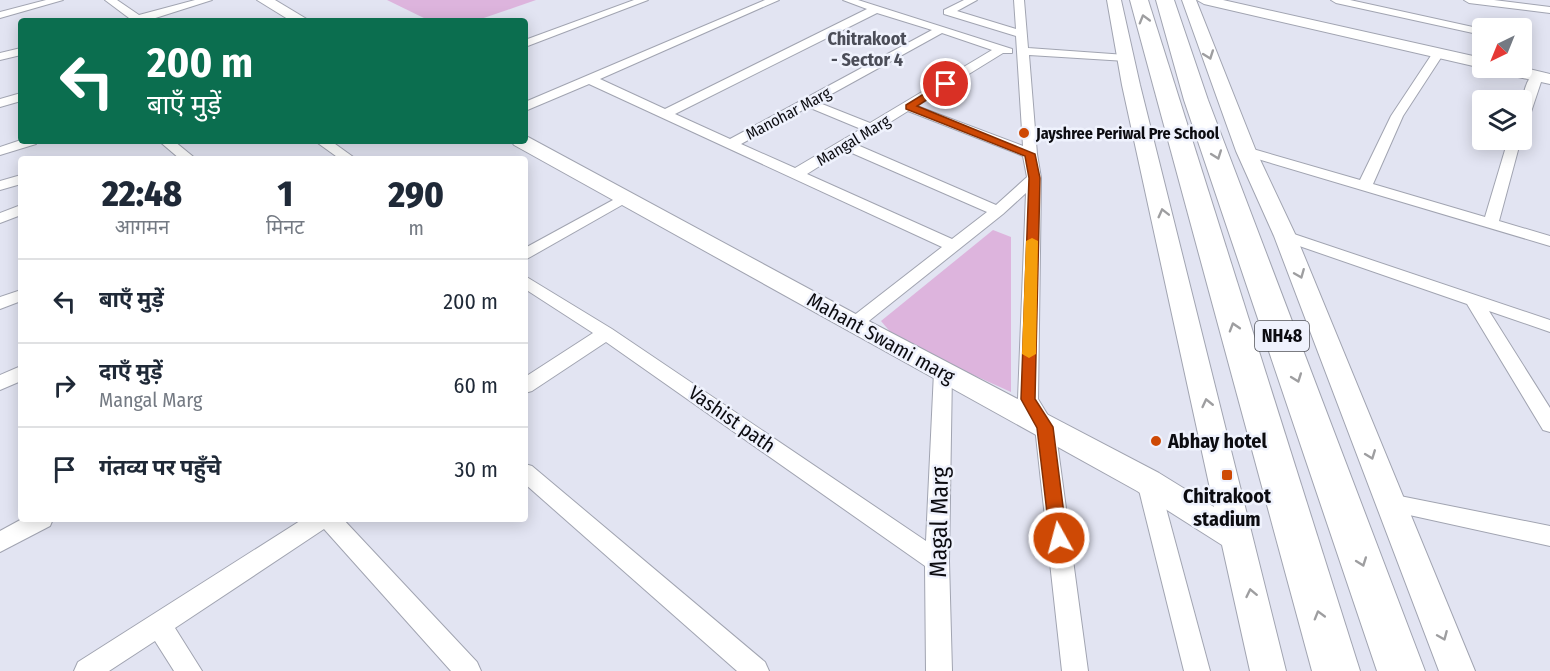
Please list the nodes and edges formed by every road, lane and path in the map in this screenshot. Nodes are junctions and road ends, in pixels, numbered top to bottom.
1 (57, 0) edge
2 (110, 0) edge
3 (207, 0) edge
4 (264, 0) edge
5 (601, 0) edge
6 (643, 0) edge
7 (774, 0) edge
8 (848, 0) edge
9 (972, 0) edge
10 (1019, 0) edge
11 (1114, 0) edge
12 (1139, 0) edge
13 (1165, 0) edge
14 (1189, 0) edge
15 (1204, 0) edge
16 (1336, 0) edge
17 (1469, 0) edge
18 (1542, 6) edge
19 (876, 9) junction
20 (607, 14) junction
21 (0, 15) edge
22 (133, 18) edge
23 (143, 18) edge
24 (297, 18) edge
25 (1550, 24) edge
26 (528, 30) edge
27 (940, 30) junction
28 (1472, 30) edge
29 (543, 37) junction
30 (528, 43) edge
31 (1023, 47) junction
32 (1001, 49) junction
33 (18, 52) edge
34 (1438, 53) junction
35 (0, 57) edge
36 (1126, 58) junction
37 (1472, 61) edge
38 (1543, 77) edge
39 (589, 79) junction
40 (18, 98) edge
41 (1532, 99) edge
42 (807, 102) junction
43 (0, 103) edge
44 (528, 106) edge
45 (909, 107) junction
46 (665, 114) junction
47 (873, 129) junction
48 (22, 144) edge
49 (170, 144) edge
50 (326, 144) edge
51 (526, 144) edge
52 (730, 144) junction
53 (846, 145) junction
54 (6, 149) edge
55 (1512, 150) edge
56 (1246, 151) junction
57 (1030, 154) junction
58 (185, 156) edge
59 (344, 156) edge
60 (796, 174) junction
61 (1034, 178) junction
62 (18, 180) edge
63 (1365, 185) junction
64 (0, 186) edge
65 (624, 198) junction
66 (18, 211) edge
67 (998, 211) junction
68 (0, 218) edge
69 (1491, 224) junction
70 (1285, 236) junction
71 (1550, 241) edge
72 (953, 246) junction
73 (528, 253) edge
74 (528, 283) edge
75 (18, 295) edge
76 (1473, 299) junction
77 (0, 303) edge
78 (854, 324) junction
79 (1550, 326) edge
80 (606, 333) junction
81 (943, 372) junction
82 (18, 374) edge
83 (0, 383) edge
84 (528, 384) edge
85 (1550, 425) edge
86 (1045, 427) junction
87 (528, 475) edge
88 (1148, 482) junction
89 (1390, 503) junction
90 (37, 522) edge
91 (316, 522) edge
92 (332, 522) edge
93 (1550, 536) edge
94 (1239, 538) junction
95 (0, 542) edge
96 (937, 561) junction
97 (159, 625) junction
98 (87, 671) edge
99 (189, 671) edge
100 (468, 671) edge
101 (756, 671) edge
102 (939, 671) edge
103 (1075, 671) edge
104 (1197, 671) edge
105 (1268, 671) edge
106 (1336, 671) edge
107 (1401, 671) edge
108 (1457, 671) edge

1 - 21 street
2 - 22 street
3 - 23 street
4 - 24 street
5 - 20 street
6 - 20 street
7 - 39 street
8 - 19 street
9 - 31 street
10 - 31 street
11 - 36 street
106 -> 12 highway, NH48
13 -> 107 highway, NH48
14 -> 56 street
15 - 34 street
16 - 28 street
17 - 18 street
18 - 25 street
19 - 27 street
19 - 46 street
20 - 29 street
26 - 29 street
27 - 32 street
27 - 42 street, Manohar Marg
29 - 30 street
31 - 32 street
31 - 36 street
31 - 57 street
32 - 45 street, Mangal Marg
33 - 35 street
34 - 37 street
34 - 63 street
94 -> 36 street
38 - 41 street
39 - 44 street
39 - 46 street
40 - 43 street
42 - 47 street
42 - 52 street, Manohar Marg
45 - 47 street, Mangal Marg
45 - 57 street
46 - 52 street
47 - 53 street, Mangal Marg
48 - 54 street
49 - 58 street
50 - 59 street
51 - 65 street, Mahant Swami marg
52 - 60 street
53 - 60 street, Mangal Marg
53 - 67 street
55 - 69 street
56 - 63 street
56 - 70 street
57 - 61 street
60 - 72 street
61 - 67 street
61 - 86 street
62 - 64 street
63 - 69 street
65 - 73 street
65 - 78 street, Mahant Swami marg
66 - 68 street
67 - 72 street
69 - 71 street
70 - 76 street
70 -> 89 street
72 - 78 street
74 - 80 street, Vashist path
75 - 77 street
76 - 79 street
76 - 85 street
78 - 81 street, Mahant Swami marg
80 - 84 street
80 - 96 street, Vashist path
81 - 86 street, Mahant Swami marg
81 - 96 street, Magal Marg
82 - 83 street
86 - 88 street, Mahant Swami marg
86 - 103 street
87 - 101 street
88 - 94 street, Mahant Swami marg
88 - 104 street
89 - 93 street
89 -> 108 street
90 - 95 street
91 - 97 street
92 - 100 street
105 -> 94 street
96 - 102 street, Magal Marg
97 - 98 street
97 - 99 street

